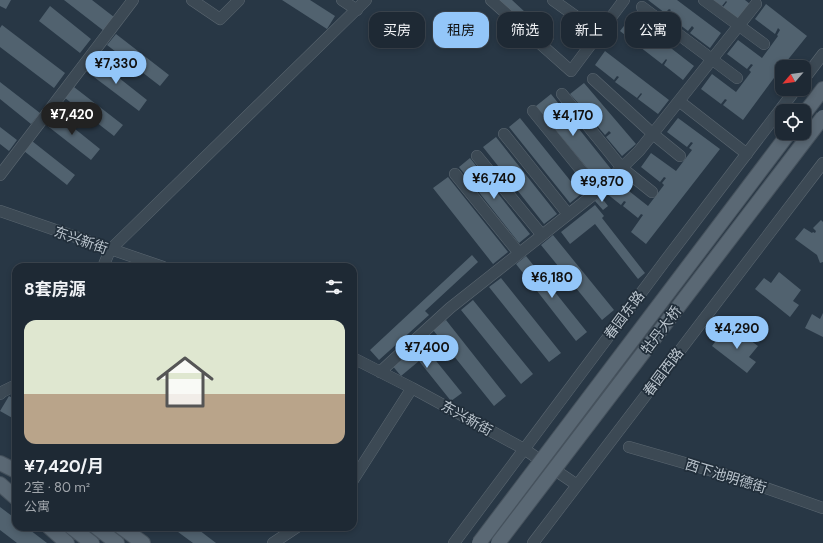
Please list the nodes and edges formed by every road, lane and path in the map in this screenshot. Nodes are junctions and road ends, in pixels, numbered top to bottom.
1 (133, 0) edge
2 (192, 0) edge
3 (239, 0) edge
4 (342, 0) edge
5 (366, 0) edge
6 (491, 0) edge
7 (553, 0) edge
8 (624, 0) edge
9 (704, 0) edge
10 (756, 4) dead end
11 (642, 7) dead end
12 (357, 10) junction
13 (570, 12) edge
14 (615, 12) edge
15 (739, 26) junction
16 (764, 44) dead end
17 (588, 48) edge
18 (823, 54) edge
19 (712, 59) junction
20 (811, 70) edge
21 (737, 78) dead end
22 (593, 79) dead end
23 (823, 88) edge
24 (562, 94) dead end
25 (791, 96) edge
26 (679, 101) junction
27 (811, 104) edge
28 (533, 111) dead end
29 (823, 117) edge
30 (504, 134) dead end
31 (653, 134) junction
32 (784, 140) edge
33 (747, 154) junction
34 (478, 156) dead end
35 (680, 156) dead end
36 (823, 163) edge
37 (622, 168) junction
38 (455, 174) dead end
39 (0, 175) edge
40 (598, 191) junction
41 (652, 192) dead end
42 (0, 212) edge
43 (568, 214) junction
44 (542, 235) junction
45 (110, 250) junction
46 (519, 253) junction
47 (105, 263) edge
48 (151, 263) edge
49 (357, 360) edge
50 (380, 372) junction
51 (12, 387) edge
52 (412, 388) junction
53 (0, 394) edge
54 (629, 447) dead end
55 (524, 449) junction
56 (0, 463) edge
57 (12, 469) edge
58 (357, 474) edge
59 (0, 483) edge
60 (577, 485) junction
61 (12, 489) edge
62 (12, 494) edge
63 (823, 508) edge
64 (54, 531) edge
65 (76, 531) edge
66 (101, 531) edge
67 (127, 531) edge
68 (291, 531) edge
69 (67, 543) edge
70 (92, 543) edge
71 (117, 543) edge
72 (143, 543) edge
73 (273, 543) edge
74 (454, 543) edge
75 (479, 543) edge
76 (498, 543) edge
77 (533, 543) edge

1 - 39 street
2 - 3 street
4 - 12 street
5 - 12 street
6 - 17 street
7 - 13 street
8 - 14 street
9 - 15 street
10 - 15 street
11 - 19 street
12 - 45 street
15 - 16 street
15 - 19 street
18 - 20 street
19 - 21 street
19 - 26 street
22 - 31 street
23 - 27 main road
24 - 37 street
25 - 33 street, 春园东路
26 - 31 street
26 - 33 street
28 - 40 street
29 - 76 main road, 牡丹大桥, bridge
30 - 43 street
31 - 35 street
31 - 37 street
32 - 75 main road, 牡丹大桥, bridge
33 - 55 street, 春园东路
34 - 44 street
36 - 60 street, 春园西路
37 - 40 street
37 - 41 street
38 - 46 street
40 - 43 street
42 - 45 street, 东兴新街
43 - 44 street
44 - 46 street
45 - 47 street
45 - 48 street, 东兴新街
46 - 50 street
49 - 50 street, 东兴新街
50 - 52 street, 东兴新街
51 - 53 street
52 - 55 street, 东兴新街
52 - 58 street
54 - 63 street, 西下池明德街
55 - 60 street, 东兴新街
55 - 74 street, 春园东路
56 - 57 main road
59 - 61 main road
59 - 62 main road
60 - 77 street, 春园西路
64 - 69 main road
65 - 70 main road
66 - 71 main road
67 - 72 main road
68 - 73 street

